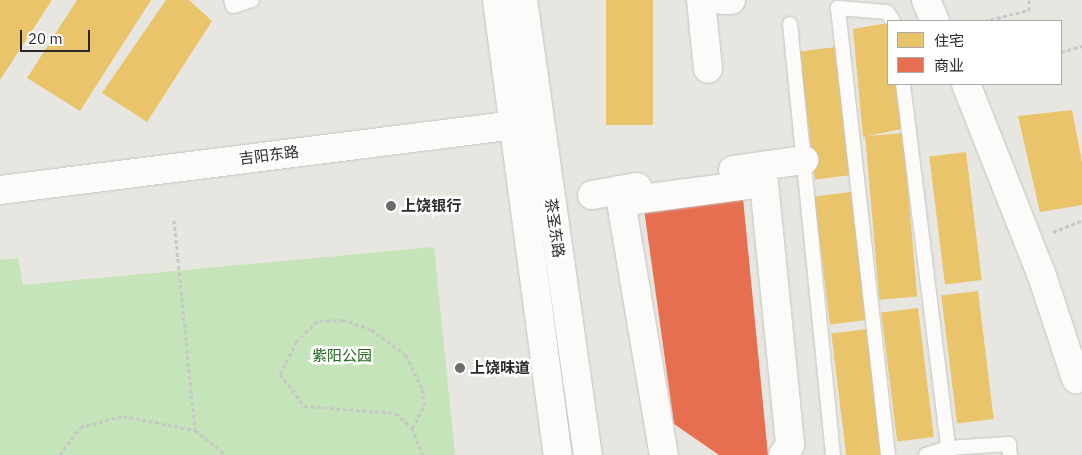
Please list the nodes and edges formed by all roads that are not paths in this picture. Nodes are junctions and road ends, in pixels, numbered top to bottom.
1 (231, 0) edge
2 (252, 0) edge
3 (497, 0) edge
4 (523, 0) edge
5 (701, 0) edge
6 (722, 0) edge
7 (731, 0) edge
8 (926, 0) edge
9 (892, 20) edge
10 (935, 20) edge
11 (790, 24) dead end
12 (708, 69) dead end
13 (903, 85) edge
14 (966, 85) edge
15 (539, 122) junction
16 (512, 124) junction
17 (804, 160) junction
18 (0, 190) edge
19 (619, 190) junction
20 (592, 195) dead end
21 (1076, 379) dead end
22 (948, 452) edge
23 (558, 455) edge
24 (588, 455) edge
25 (664, 455) edge
26 (783, 455) edge
27 (833, 455) edge
28 (888, 455) edge
29 (926, 455) edge
30 (1010, 455) edge

1 - 2 lane
3 - 16 main road, 茶圣东路
4 - 15 main road, 茶圣东路
5 - 12 main road
6 - 7 main road
8 - 10 main road
9 - 28 lane
11 - 17 lane
13 - 22 lane
14 - 21 main road
15 - 16 main road, 吉阳东路
15 - 24 main road, 茶圣东路
16 - 18 main road, 吉阳东路
16 - 23 main road, 茶圣东路
17 - 19 main road
17 - 27 lane
19 - 20 main road
19 - 25 main road
19 - 26 main road
22 - 29 lane
22 - 30 lane

